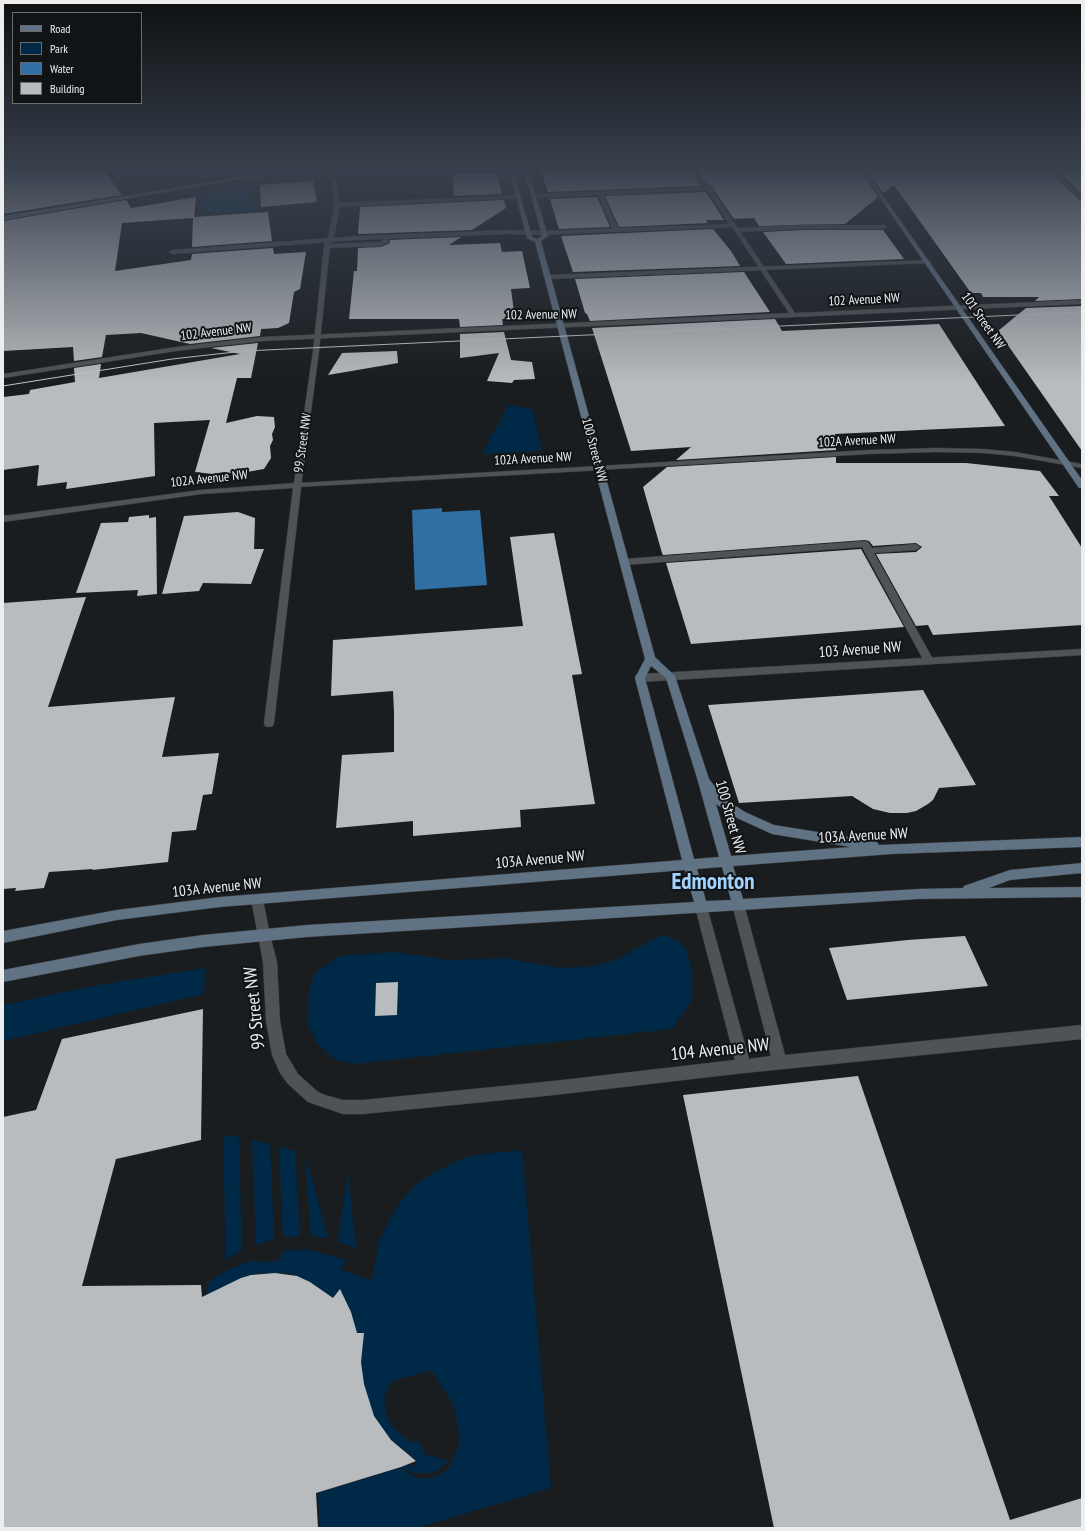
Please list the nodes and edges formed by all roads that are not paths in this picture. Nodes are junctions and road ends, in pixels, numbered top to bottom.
1 (386, 241) edge
2 (538, 241) edge
3 (745, 241) edge
4 (913, 241) edge
5 (328, 242) junction
6 (172, 252) dead end
7 (928, 262) junction
8 (762, 268) junction
9 (548, 277) junction
10 (1082, 302) edge
11 (959, 307) junction
12 (794, 316) junction
13 (561, 326) junction
14 (317, 336) junction
15 (3, 376) edge
16 (1066, 463) junction
17 (1082, 466) edge
18 (600, 468) junction
19 (298, 485) junction
20 (1082, 486) edge
21 (3, 520) edge
22 (916, 547) dead end
23 (868, 551) junction
24 (624, 562) junction
25 (1082, 652) edge
26 (650, 659) junction
27 (929, 661) junction
28 (670, 676) junction
29 (640, 678) junction
30 (269, 723) dead end
31 (703, 778) junction
32 (1082, 842) edge
33 (892, 850) junction
34 (726, 861) junction
35 (689, 864) junction
36 (1082, 868) edge
37 (1082, 892) edge
38 (960, 893) junction
39 (257, 900) junction
40 (738, 904) junction
41 (701, 907) junction
42 (264, 935) junction
43 (3, 937) edge
44 (3, 976) edge
45 (1082, 1032) edge
46 (780, 1062) junction
47 (744, 1066) junction
48 (363, 1108) joint

1 - 5 street
2 - 9 main road, 100 Street NW
3 - 8 street
4 - 7 main road, 101 Street NW
5 - 6 street
5 - 14 street, 99 Street NW
7 - 8 street
7 - 11 main road, 101 Street NW
8 - 9 street
8 - 12 street
9 - 13 main road, 100 Street NW
10 - 11 street, 102 Avenue NW
11 - 12 street, 102 Avenue NW
11 - 16 main road, 101 Street NW
12 - 13 street, 102 Avenue NW
13 - 14 street, 102 Avenue NW
13 - 18 main road, 100 Street NW
14 - 15 street, 102 Avenue NW
14 - 19 street, 99 Street NW
16 - 17 street
16 - 18 street, 102A Avenue NW
16 - 20 main road, 101 Street NW
18 - 19 street, 102A Avenue NW
18 - 24 main road, 100 Street NW
19 - 21 street, 102A Avenue NW
19 - 30 street, 99 Street NW
22 - 23 street
23 - 24 street
23 - 27 street
24 - 26 main road, 100 Street NW
25 - 27 street, 103 Avenue NW
26 - 28 main road
26 - 29 main road
27 - 28 street, 103 Avenue NW
28 - 29 street, 103 Avenue NW
28 - 31 main road, 100 Street NW
29 - 35 main road
31 - 33 main road
31 - 34 main road, 100 Street NW
32 - 33 main road, 103A Avenue NW
33 - 34 main road, 103A Avenue NW
34 - 35 main road, 103A Avenue NW
34 - 40 main road, 100 Street NW
35 - 39 main road, 103A Avenue NW
35 - 41 main road
36 - 38 main road
37 - 38 main road
38 - 40 main road
39 - 42 street, 99 Street NW
39 - 43 main road, 103A Avenue NW
40 - 41 main road
40 - 46 street, 100 Street NW
41 - 42 main road
41 - 47 street
42 - 44 main road
42 - 48 street, 99 Street NW
45 - 46 street, 104 Avenue NW
46 - 47 street, 104 Avenue NW
47 - 48 street, 104 Avenue NW

